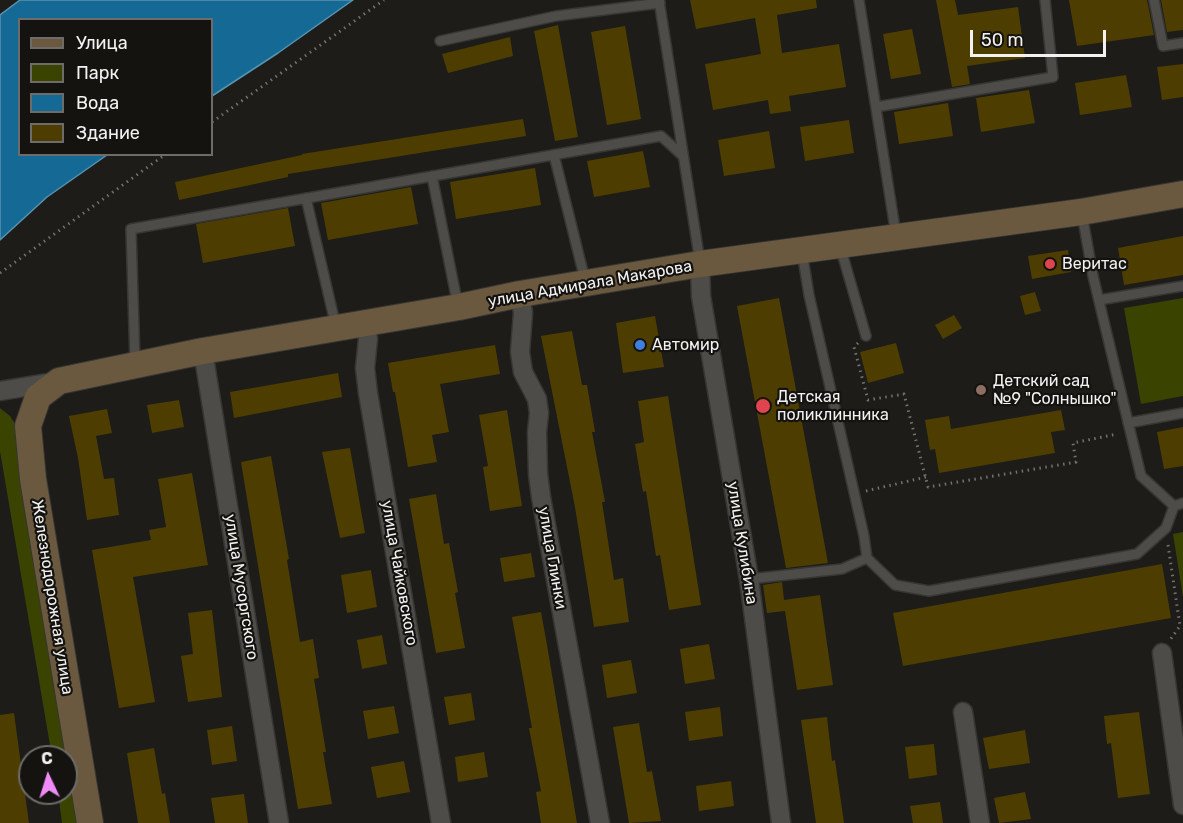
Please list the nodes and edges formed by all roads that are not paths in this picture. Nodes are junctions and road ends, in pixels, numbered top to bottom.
1 (859, 0) edge
2 (1045, 0) edge
3 (1155, 0) edge
4 (659, 2) edge
5 (440, 41) dead end
6 (1183, 43) edge
7 (876, 107) junction
8 (554, 155) junction
9 (683, 156) junction
10 (432, 176) junction
11 (1183, 194) edge
12 (306, 198) junction
13 (1081, 212) junction
14 (897, 238) junction
15 (840, 246) junction
16 (801, 251) junction
17 (700, 264) junction
18 (586, 284) junction
19 (1183, 286) edge
20 (520, 294) junction
21 (1098, 300) junction
22 (459, 307) junction
23 (365, 323) junction
24 (337, 328) junction
25 (866, 336) road end
26 (203, 351) junction
27 (135, 364) junction
28 (59, 381) junction
29 (0, 391) edge
30 (1183, 412) edge
31 (1129, 427) junction
32 (1178, 504) edge
33 (867, 558) junction
34 (749, 579) junction
35 (1162, 653) road end
36 (963, 712) dead end
37 (1183, 805) edge
38 (90, 823) edge
39 (279, 823) edge
40 (441, 823) edge
41 (600, 823) edge
42 (781, 823) edge
43 (980, 823) edge

1 - 7 lane
2 - 7 lane
3 - 6 lane
4 - 5 lane
4 - 9 lane
7 - 14 lane
8 - 9 lane
8 - 10 lane
8 - 18 lane
9 - 17 lane
10 - 12 lane
10 - 22 lane
11 - 13 street, улица Адмирала Макарова
12 - 24 lane
12 - 27 lane
13 - 14 street, улица Адмирала Макарова
13 - 21 lane
14 - 15 street, улица Адмирала Макарова
15 - 16 street, улица Адмирала Макарова
15 - 25 lane
16 - 17 street, улица Адмирала Макарова
16 - 33 lane
17 - 18 street, улица Адмирала Макарова
17 - 34 street, улица Кулибина
18 - 20 street, улица Адмирала Макарова
19 - 21 lane
20 - 22 street, улица Адмирала Макарова
20 - 41 street, улица Глинки
21 - 31 lane
22 - 23 street, улица Адмирала Макарова
23 - 24 street, улица Адмирала Макарова
23 - 40 street, улица Чайковского
24 - 26 street, улица Адмирала Макарова
26 - 27 street, улица Адмирала Макарова
26 - 39 street, улица Мусоргского
27 - 28 street, улица Адмирала Макарова
28 - 29 street, улица Адмирала Макарова
28 - 38 street, Железнодорожная улица
30 - 31 lane
31 - 32 lane
32 - 33 lane
33 - 34 lane
34 - 42 street, улица Кулибина
35 - 37 street
36 - 43 street

